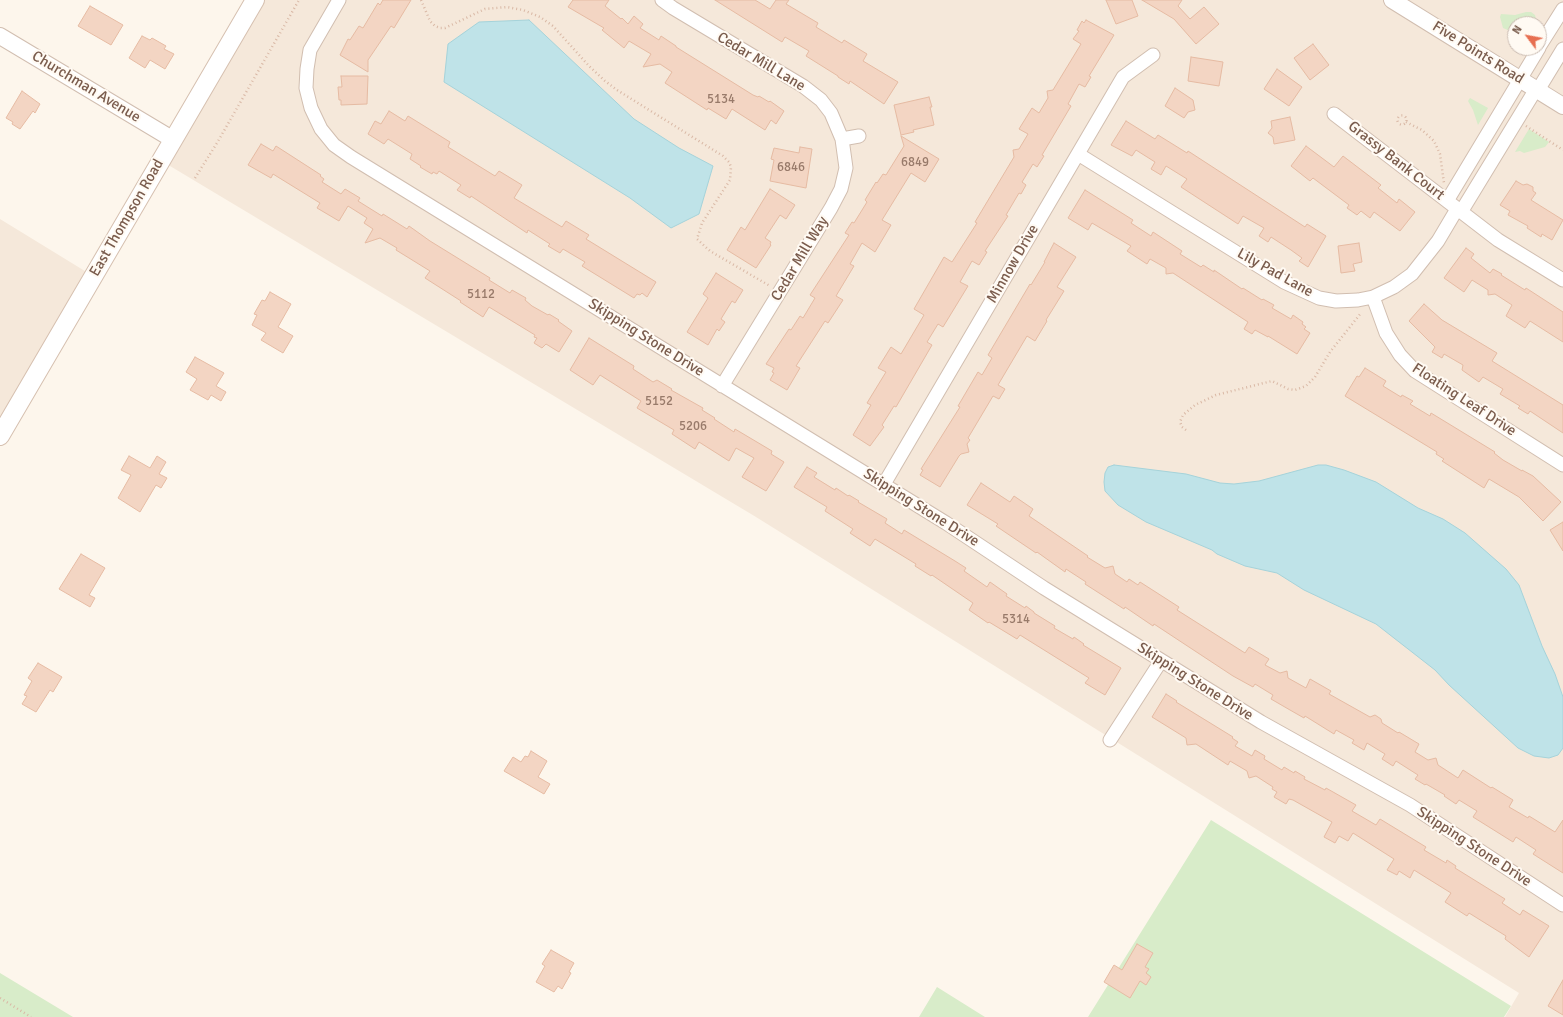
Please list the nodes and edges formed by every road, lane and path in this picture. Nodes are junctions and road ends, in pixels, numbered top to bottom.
1 (255, 0) edge
2 (299, 0) edge
3 (339, 0) edge
4 (421, 0) edge
5 (662, 0) edge
6 (1392, 0) edge
7 (1563, 9) edge
8 (1547, 35) edge
9 (0, 36) edge
10 (1563, 50) edge
11 (1153, 55) dead end
12 (1534, 56) edge
13 (1519, 78) junction
14 (1537, 90) junction
15 (1563, 106) edge
16 (1334, 114) dead end
17 (1518, 119) junction
18 (1406, 122) dead end
19 (858, 136) dead end
20 (172, 139) junction
21 (842, 139) junction
22 (1563, 150) edge
23 (1078, 154) junction
24 (195, 178) dead end
25 (1455, 207) junction
26 (1563, 280) edge
27 (780, 292) junction
28 (1373, 297) junction
29 (722, 386) junction
30 (1186, 430) dead end
31 (0, 436) edge
32 (1563, 465) edge
33 (884, 484) junction
34 (1161, 661) junction
35 (1110, 740) dead end
36 (1563, 906) edge
37 (0, 998) edge
38 (31, 1017) edge

1 - 20 main road, East Thompson Road
2 - 24 path
3 - 29 street, Skipping Stone Drive
4 - 27 path
5 - 21 street, Cedar Mill Lane
6 - 13 street, Five Points Road
7 - 8 street, Lily Pad Lane
9 - 20 street, Churchman Avenue
10 - 14 street, Lily Pad Lane
11 - 23 street, Minnow Drive
12 - 13 street, Lily Pad Lane
13 - 14 street, Five Points Road
13 - 25 street, Lily Pad Lane
14 - 15 street, Five Points Road
14 - 17 street, Lily Pad Lane
16 - 25 street, Grassy Bank Court
17 - 22 path
17 - 25 street, Lily Pad Lane
18 - 25 path
19 - 21 street
20 - 31 main road, East Thompson Road
21 - 27 street, Cedar Mill Way
23 - 28 street, Lily Pad Lane
23 - 33 street, Minnow Drive
25 - 26 street, Grassy Bank Court
25 - 28 street, Lily Pad Lane
27 - 29 street, Cedar Mill Way
28 - 30 path
28 - 32 street, Floating Leaf Drive
29 - 33 street, Skipping Stone Drive
33 - 34 street, Skipping Stone Drive
34 - 35 street
34 - 36 street, Skipping Stone Drive
37 - 38 path

